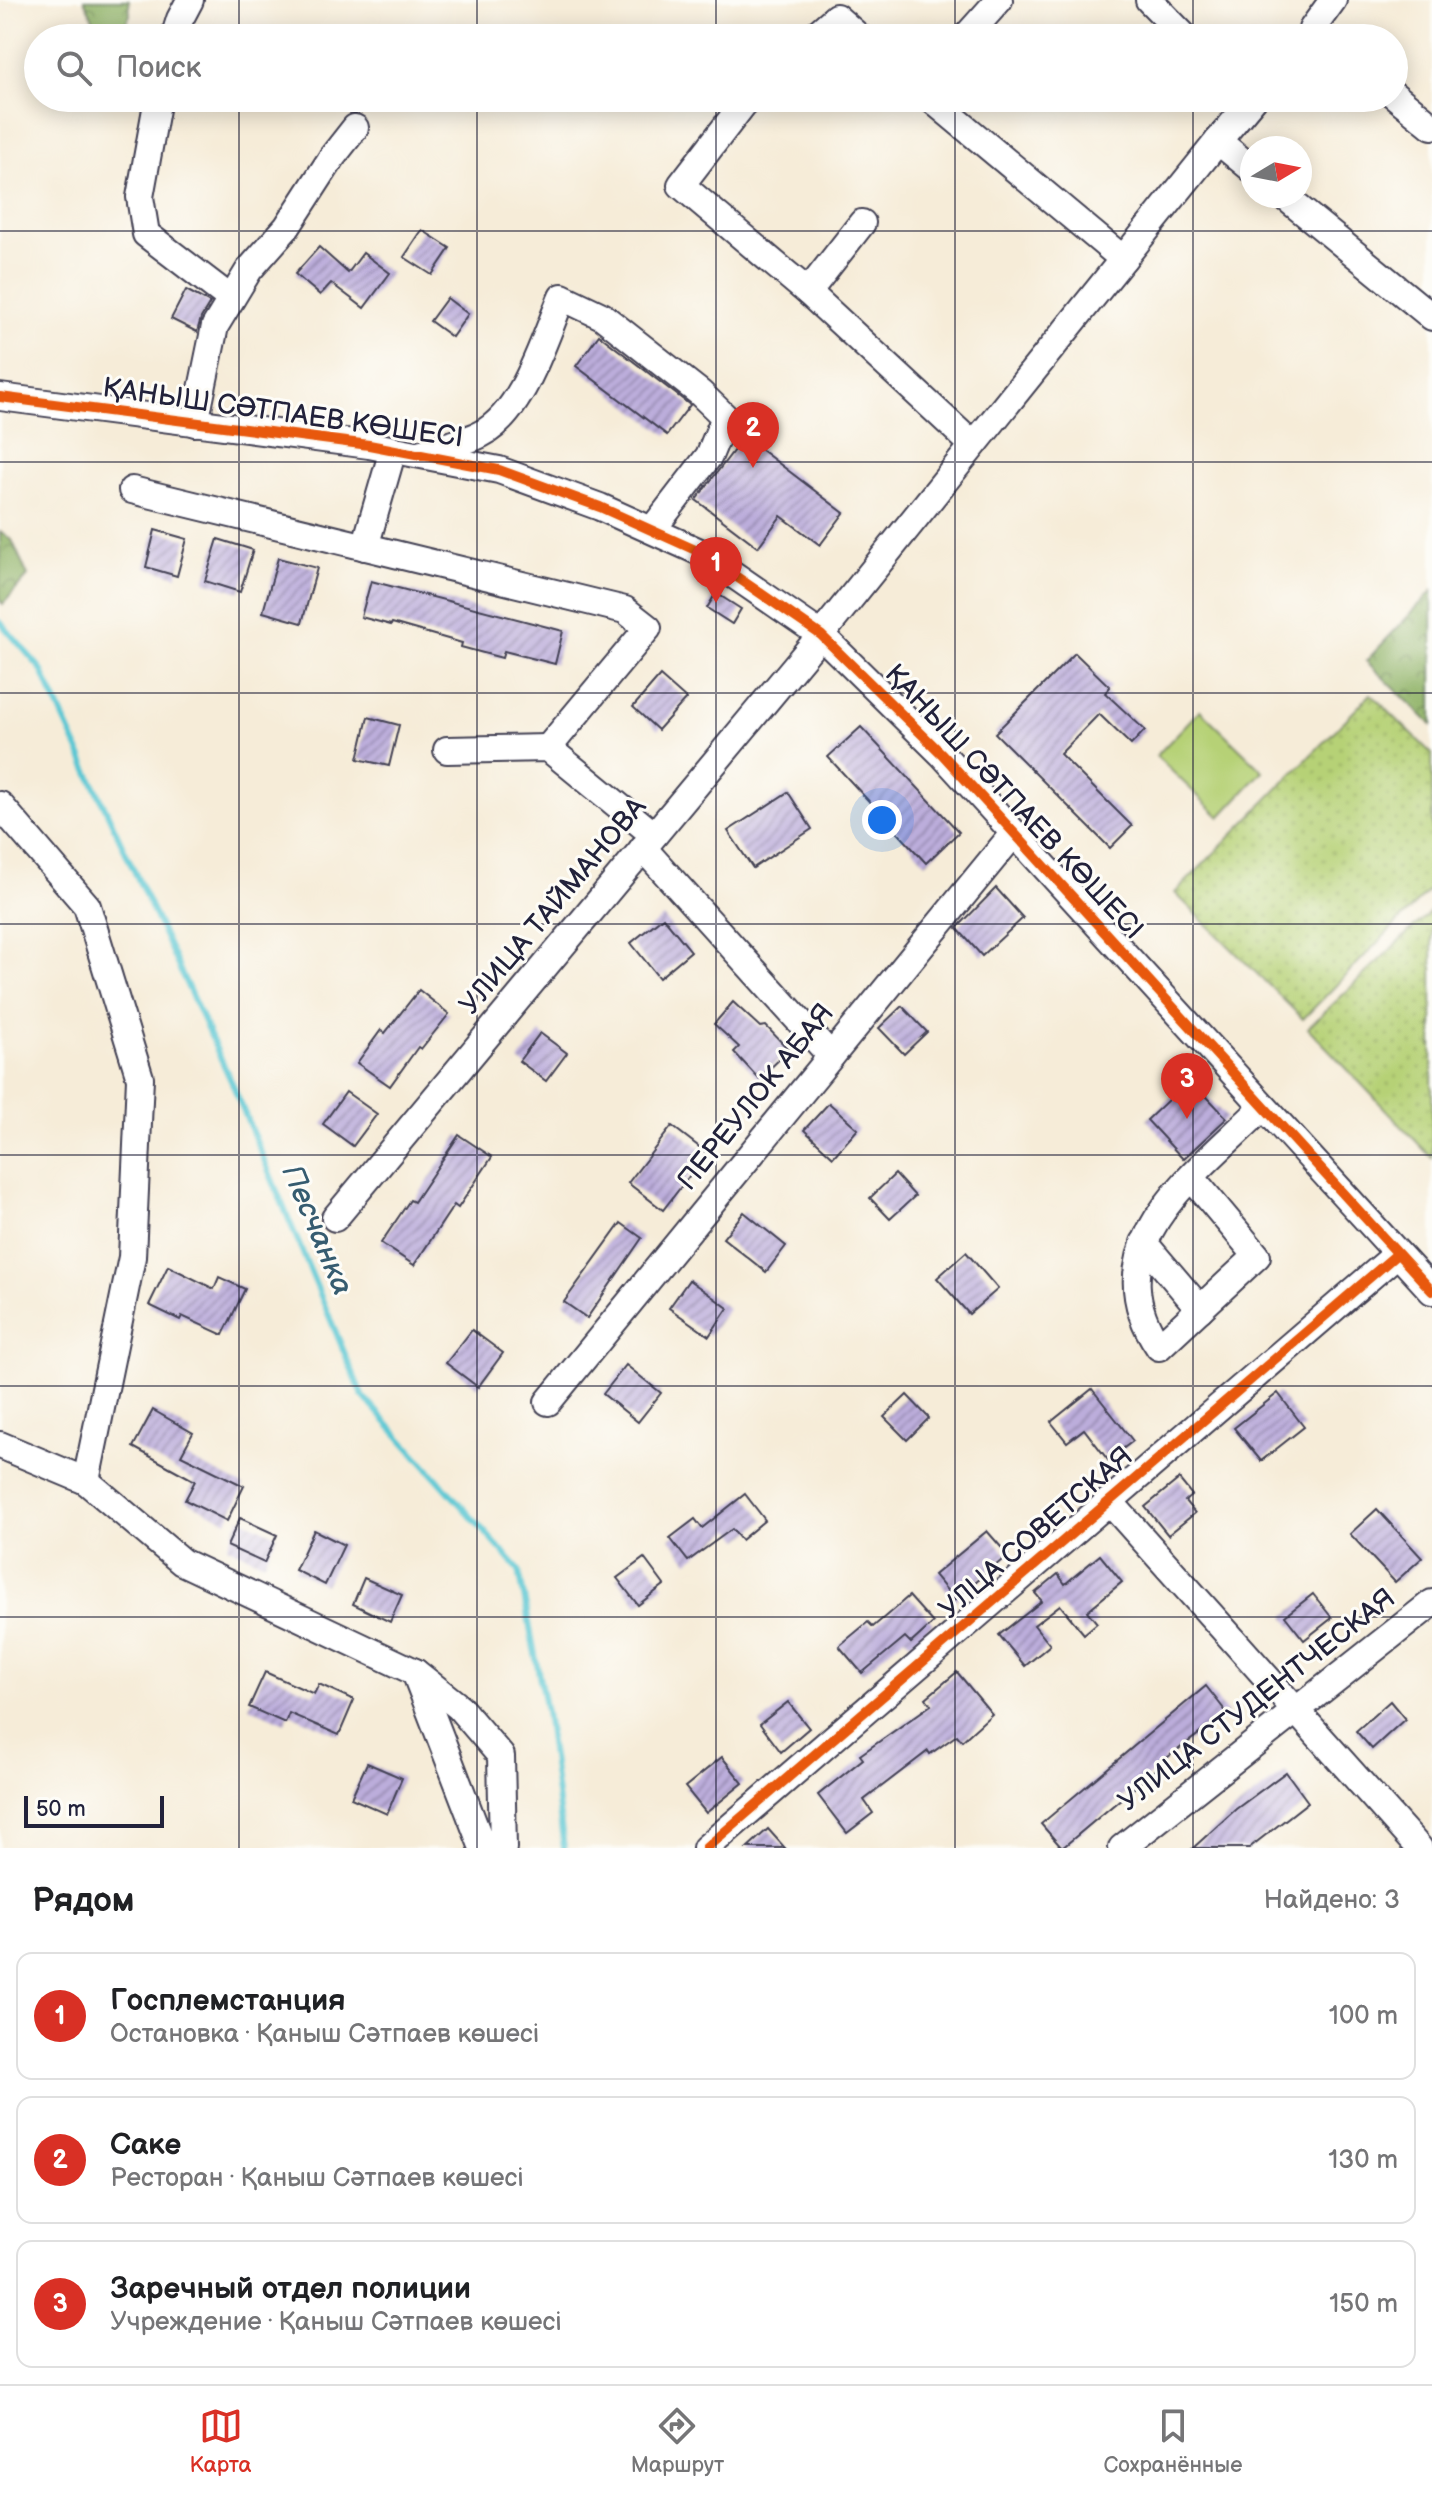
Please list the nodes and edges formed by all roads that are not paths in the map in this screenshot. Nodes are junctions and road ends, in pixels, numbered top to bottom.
1 (190, 0) edge
2 (999, 0) edge
3 (1149, 0) edge
4 (1333, 0) edge
5 (843, 8) edge
6 (178, 24) edge
7 (826, 24) edge
8 (978, 24) edge
9 (1172, 24) edge
10 (1319, 24) edge
11 (1408, 106) edge
12 (155, 112) edge
13 (737, 112) edge
14 (947, 112) edge
15 (1241, 112) edge
16 (1432, 126) edge
17 (355, 128) dead end
18 (1218, 141) junction
19 (1240, 159) edge
20 (1299, 208) edge
21 (862, 223) dead end
22 (1123, 259) junction
23 (808, 292) junction
24 (231, 299) junction
25 (1432, 317) edge
26 (0, 397) edge
27 (195, 423) junction
28 (973, 445) junction
29 (406, 452) junction
30 (132, 490) dead end
31 (652, 530) junction
32 (365, 547) junction
33 (821, 635) junction
34 (548, 748) junction
35 (447, 750) dead end
36 (0, 805) edge
37 (1014, 833) junction
38 (648, 842) junction
39 (831, 1056) junction
40 (1263, 1107) junction
41 (1192, 1178) junction
42 (335, 1218) dead end
43 (1144, 1243) junction
44 (1397, 1254) junction
45 (1429, 1280) edge
46 (1200, 1309) junction
47 (548, 1402) dead end
48 (0, 1445) edge
49 (86, 1481) junction
50 (1109, 1501) junction
51 (1432, 1603) edge
52 (415, 1672) junction
53 (1296, 1711) junction
54 (483, 1848) edge
55 (503, 1848) edge
56 (706, 1848) edge
57 (1122, 1848) edge
58 (1419, 1848) edge

1 - 6 street
2 - 8 street
3 - 9 street
4 - 10 street
5 - 7 street
11 - 16 street
12 - 24 street
13 - 23 street
14 - 22 street
15 - 18 street, УЛИЦА ТАЙМАНОВА
17 - 24 street
18 - 19 street
18 - 22 street, УЛИЦА ТАЙМАНОВА
20 - 25 street
21 - 23 street
22 - 28 street, УЛИЦА ТАЙМАНОВА
23 - 28 street
24 - 27 street
26 - 27 street, ҚАНЫШ СӘТПАЕВ КӨШЕСІ
27 - 29 street, ҚАНЫШ СӘТПАЕВ КӨШЕСІ
28 - 33 street, УЛИЦА ТАЙМАНОВА
29 - 31 street, ҚАНЫШ СӘТПАЕВ КӨШЕСІ
29 - 31 street
29 - 32 street
30 - 32 street
31 - 33 street, ҚАНЫШ СӘТПАЕВ КӨШЕСІ
32 - 34 street
33 - 37 street, ҚАНЫШ СӘТПАЕВ КӨШЕСІ
33 - 38 street, УЛИЦА ТАЙМАНОВА
34 - 35 street
34 - 38 street
36 - 49 street
37 - 39 street, ПЕРЕУЛОК АБАЯ
37 - 40 street, ҚАНЫШ СӘТПАЕВ КӨШЕСІ
38 - 39 street
38 - 42 street, УЛИЦА ТАЙМАНОВА
39 - 47 street, ПЕРЕУЛОК АБАЯ
40 - 41 street
40 - 44 street, ҚАНЫШ СӘТПАЕВ КӨШЕСІ
41 - 43 street
41 - 46 street
43 - 46 street
43 - 46 street
44 - 45 street, ҚАНЫШ СӘТПАЕВ КӨШЕСІ
44 - 50 street, УЛЦА СОВЕТСКАЯ
48 - 49 street
49 - 52 street
50 - 53 street
50 - 56 street, УЛЦА СОВЕТСКАЯ
51 - 53 street, УЛИЦА СТУДЕНТЧЕСКАЯ
52 - 54 street
52 - 55 street
53 - 57 street, УЛИЦА СТУДЕНТЧЕСКАЯ
53 - 58 street

